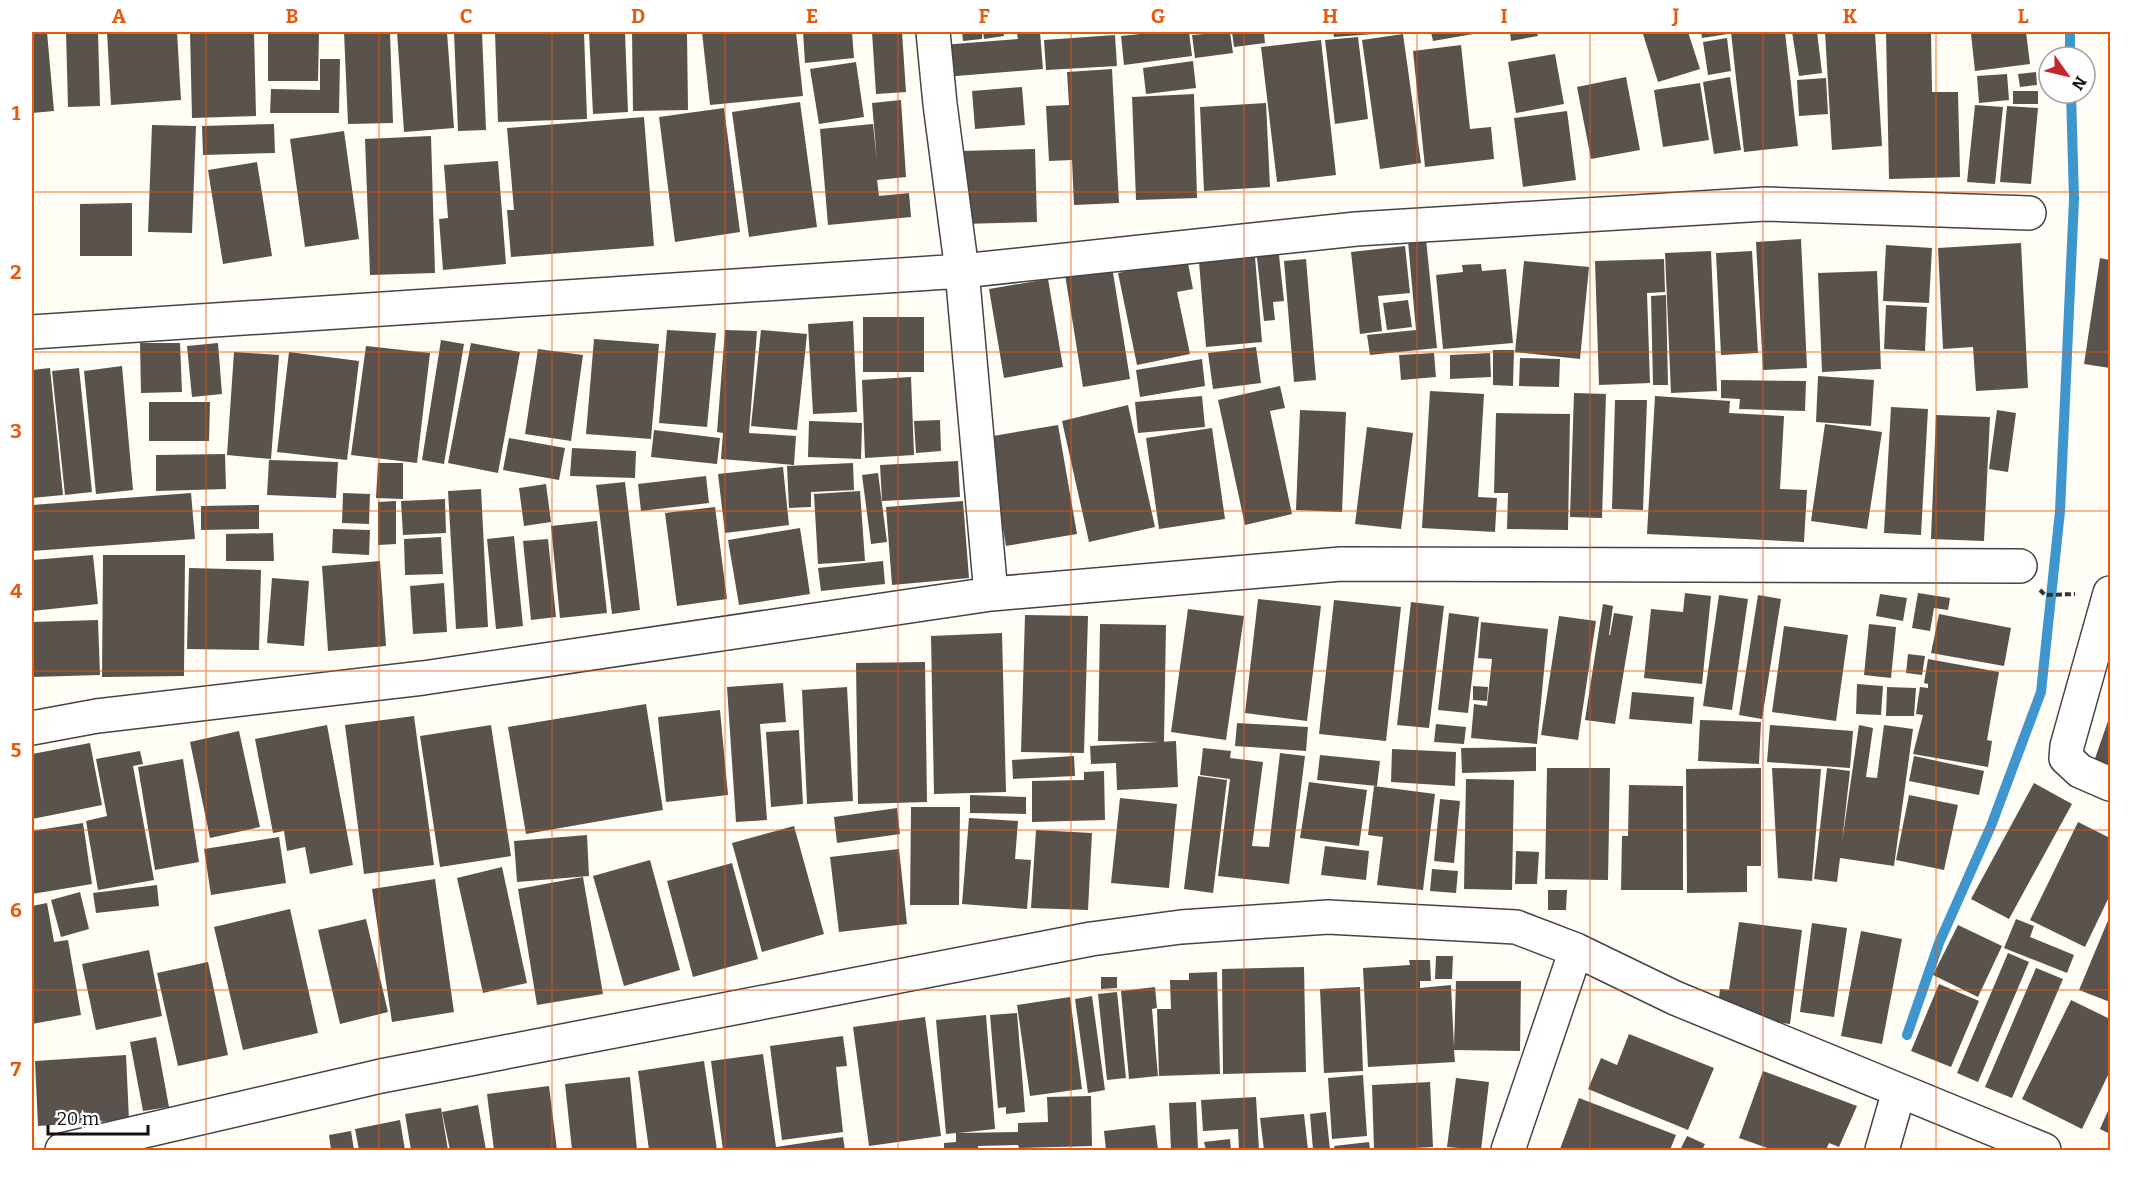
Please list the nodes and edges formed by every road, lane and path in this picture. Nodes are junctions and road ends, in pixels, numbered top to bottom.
1 (933, 32) edge
2 (2029, 213) dead end
3 (962, 271) junction
4 (32, 332) edge
5 (2020, 566) dead end
6 (2110, 593) edge
7 (991, 594) junction
8 (2078, 594) dead end
9 (2045, 595) dead end
10 (32, 728) edge
11 (2110, 784) edge
12 (1576, 950) junction
13 (1899, 1091) junction
14 (62, 1150) edge
15 (1508, 1150) edge
16 (1882, 1150) edge
17 (2044, 1150) edge

1 - 3 street
2 - 3 street
3 - 4 street
3 - 7 street
5 - 7 street
6 - 11 street
7 - 10 street
8 - 9 path
12 - 13 street
12 - 14 street
12 - 15 street
13 - 16 street
13 - 17 street

